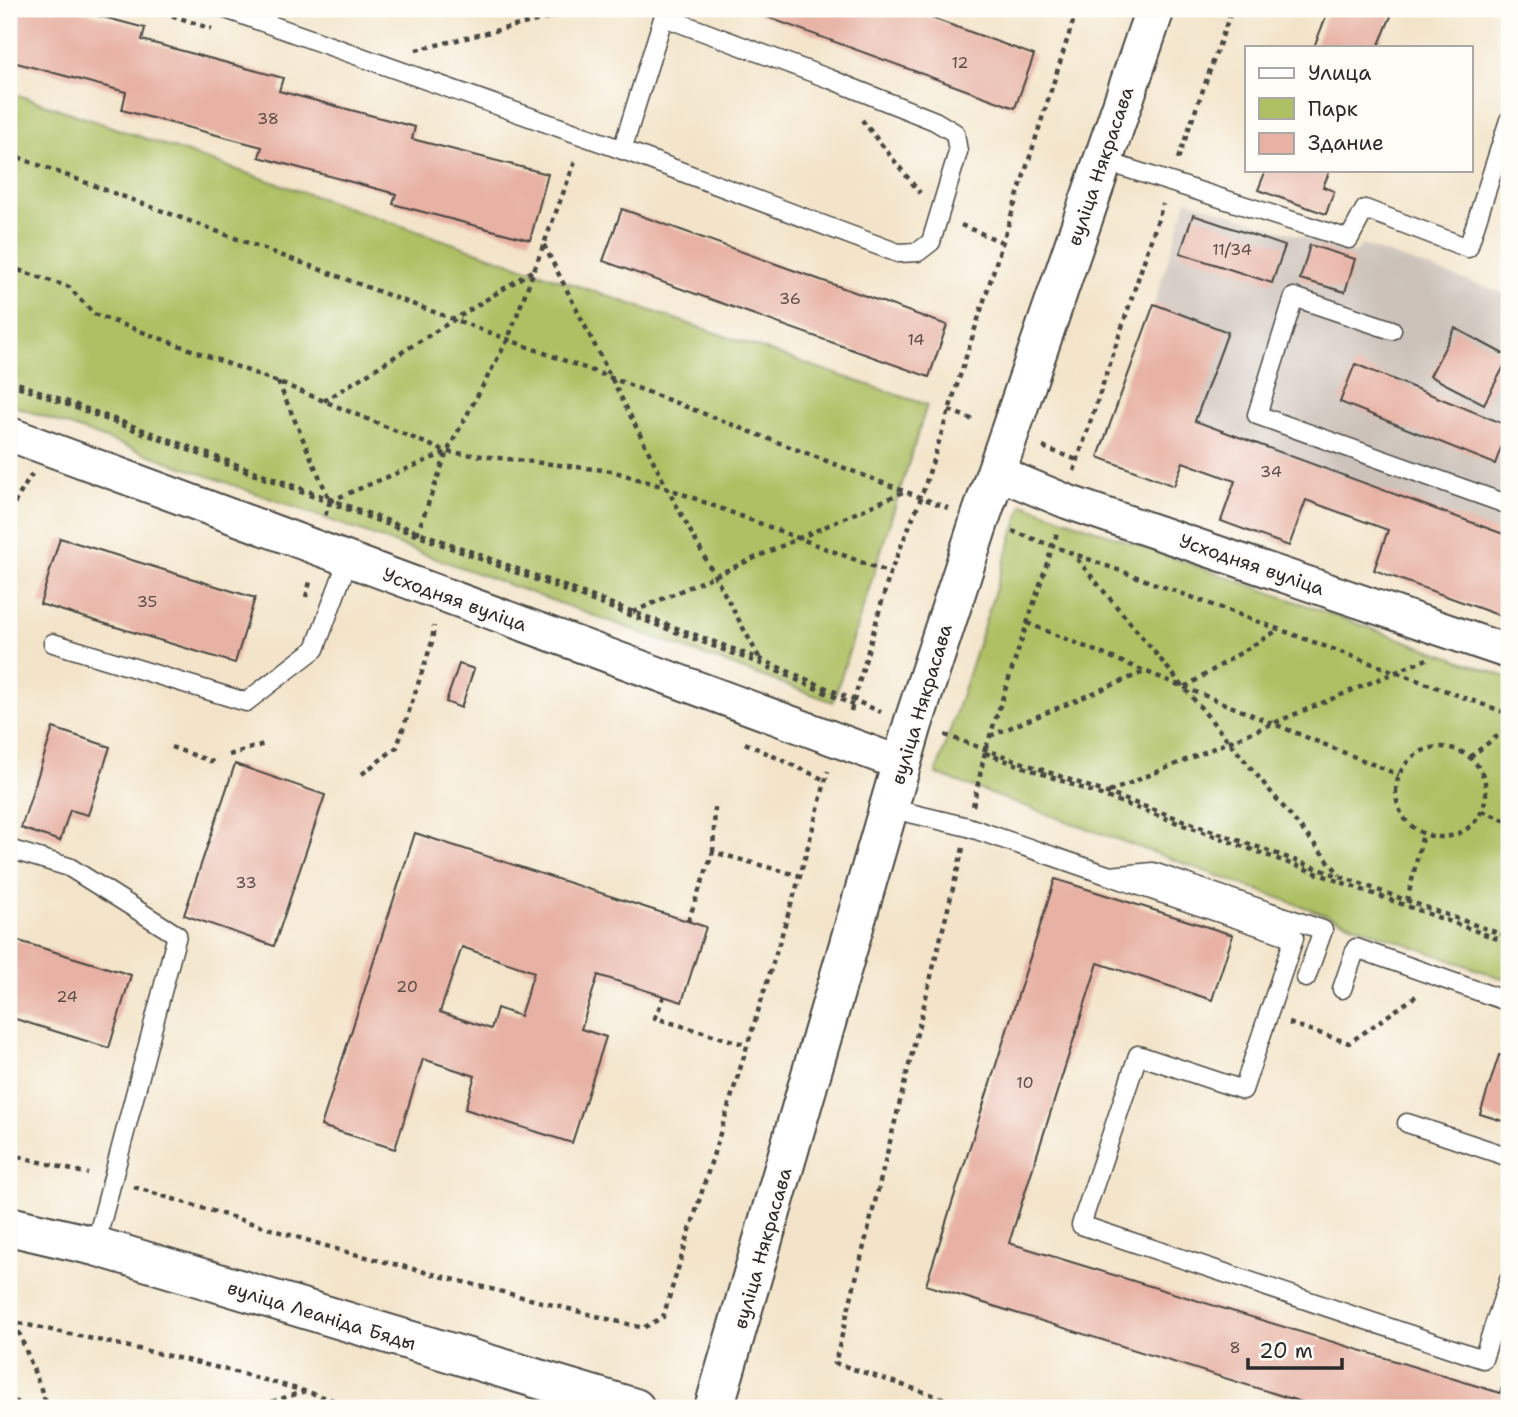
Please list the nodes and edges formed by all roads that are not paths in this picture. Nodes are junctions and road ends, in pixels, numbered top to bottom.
1 (226, 9) edge
2 (1155, 9) edge
3 (665, 13) edge
4 (1509, 120) edge
5 (622, 150) junction
6 (1101, 160) junction
7 (1392, 330) dead end
8 (9, 435) edge
9 (996, 472) junction
10 (1509, 505) edge
11 (348, 560) junction
12 (52, 643) dead end
13 (1509, 652) edge
14 (902, 764) junction
15 (889, 808) junction
16 (9, 849) edge
17 (1110, 876) junction
18 (1306, 978) dead end
19 (1342, 989) dead end
20 (1509, 1002) edge
21 (1407, 1123) dead end
22 (1509, 1157) edge
23 (9, 1226) edge
24 (95, 1246) junction
25 (1509, 1280) edge
26 (1504, 1311) edge
27 (635, 1408) edge
28 (714, 1408) edge

1 - 5 lane
2 - 6 main road, вуліца Някрасава
3 - 5 lane
3 - 5 lane
4 - 6 lane
6 - 9 main road, вуліца Някрасава
7 - 10 lane
8 - 11 street, Усходняя вуліца
9 - 13 street, Усходняя вуліца
9 - 14 main road, вуліца Някрасава
11 - 12 lane
11 - 14 street, Усходняя вуліца
14 - 15 main road, вуліца Някрасава
15 - 17 lane
15 - 28 main road, вуліца Някрасава
16 - 24 lane
17 - 18 lane
17 - 26 lane
19 - 20 lane
21 - 22 lane
23 - 24 main road, вуліца Леаніда Бяды
24 - 27 main road, вуліца Леаніда Бяды
25 - 26 lane

